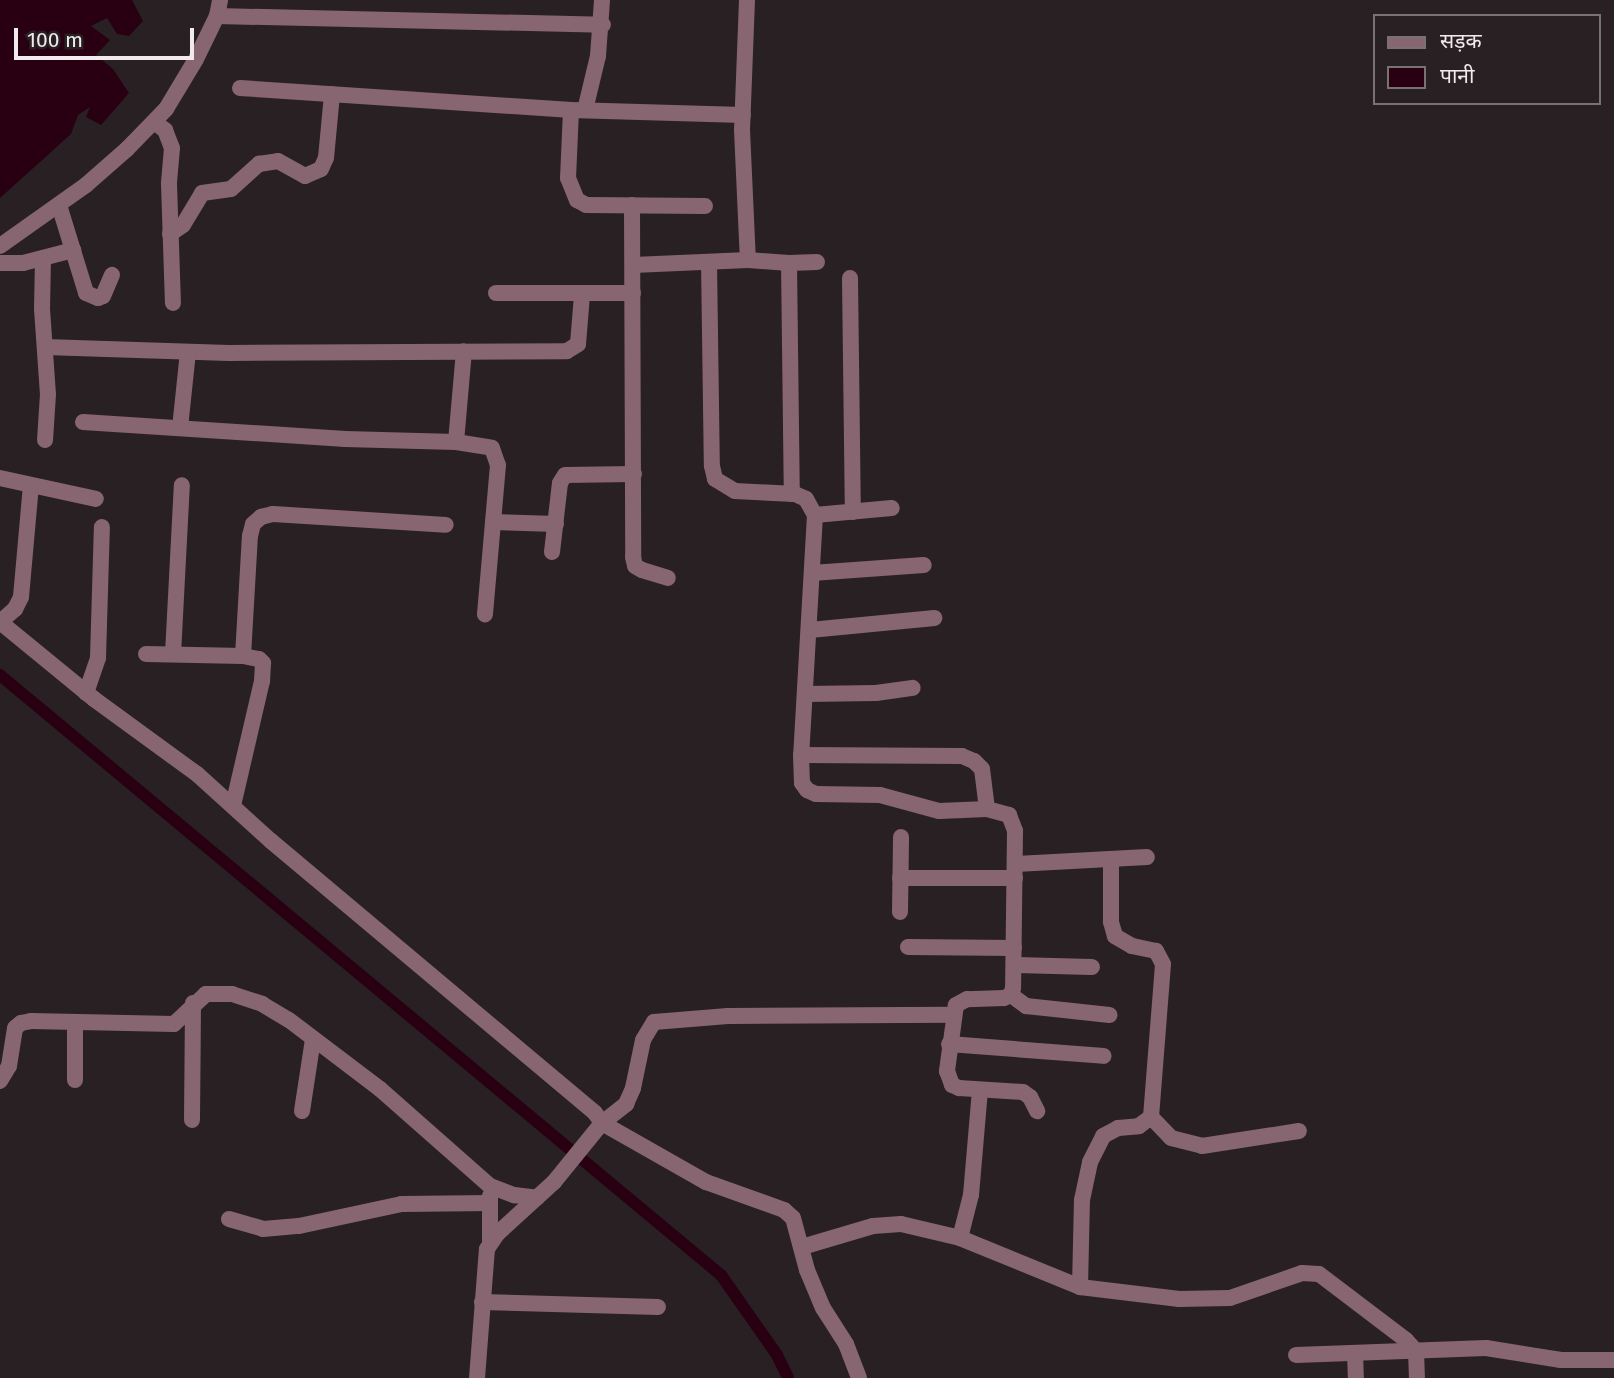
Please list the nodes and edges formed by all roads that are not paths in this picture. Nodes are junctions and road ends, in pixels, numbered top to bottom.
1 (602, 0) edge
2 (747, 0) edge
3 (218, 8) edge
4 (603, 25) junction
5 (240, 88) dead end
6 (332, 93) junction
7 (578, 110) junction
8 (743, 115) junction
9 (153, 122) junction
10 (59, 205) junction
11 (632, 205) junction
12 (705, 206) dead end
13 (170, 234) junction
14 (0, 246) edge
15 (72, 250) junction
16 (43, 258) junction
17 (748, 260) junction
18 (709, 262) junction
19 (817, 262) dead end
20 (0, 263) edge
21 (789, 263) junction
22 (632, 265) junction
23 (113, 275) dead end
24 (850, 278) dead end
25 (496, 293) dead end
26 (633, 293) junction
27 (582, 295) junction
28 (173, 303) dead end
29 (45, 347) junction
30 (464, 351) junction
31 (188, 352) junction
32 (83, 422) dead end
33 (180, 428) junction
34 (45, 440) dead end
35 (456, 442) junction
36 (634, 474) junction
37 (0, 478) edge
38 (31, 485) junction
39 (182, 485) dead end
40 (792, 494) junction
41 (96, 499) dead end
42 (892, 508) dead end
43 (853, 512) junction
44 (815, 515) junction
45 (493, 522) junction
46 (556, 524) junction
47 (446, 525) dead end
48 (102, 527) dead end
49 (552, 552) dead end
50 (924, 565) dead end
51 (812, 573) junction
52 (668, 578) dead end
53 (485, 614) dead end
54 (933, 618) dead end
55 (0, 622) edge
56 (810, 630) junction
57 (146, 654) dead end
58 (173, 654) junction
59 (243, 656) junction
60 (913, 688) dead end
61 (86, 692) junction
62 (805, 694) junction
63 (801, 755) junction
64 (233, 806) junction
65 (987, 809) junction
66 (901, 837) dead end
67 (1146, 857) dead end
68 (1111, 859) junction
69 (1015, 871) junction
70 (900, 878) junction
71 (900, 912) dead end
72 (908, 947) dead end
73 (1014, 956) junction
74 (1092, 967) dead end
75 (1011, 995) junction
76 (193, 1003) junction
77 (1110, 1014) dead end
78 (954, 1015) junction
79 (75, 1022) junction
80 (313, 1039) junction
81 (949, 1044) junction
82 (1104, 1056) dead end
83 (75, 1080) dead end
84 (0, 1081) edge
85 (979, 1090) junction
86 (302, 1111) dead end
87 (1037, 1111) dead end
88 (1151, 1117) junction
89 (192, 1120) dead end
90 (598, 1127) junction
91 (1299, 1131) dead end
92 (490, 1186) junction
93 (537, 1198) junction
94 (490, 1203) junction
95 (229, 1219) dead end
96 (960, 1238) junction
97 (490, 1243) junction
98 (802, 1247) junction
99 (1080, 1287) junction
100 (482, 1302) junction
101 (658, 1307) dead end
102 (1416, 1351) junction
103 (1355, 1353) junction
104 (1296, 1354) dead end
105 (1614, 1360) edge
106 (477, 1378) edge
107 (859, 1378) edge
108 (1356, 1378) edge
109 (1417, 1378) edge

1 - 4 street
2 - 8 street
3 - 4 street
3 - 9 street
4 - 7 street
5 - 6 street
6 - 7 street
6 - 13 street
7 - 8 street
7 - 11 street
8 - 17 street
9 - 10 street
9 - 13 street
10 - 14 street
10 - 15 street
11 - 12 street
11 - 22 street
13 - 28 street
15 - 16 street
15 - 23 street
16 - 20 street
16 - 29 street
17 - 18 street
17 - 21 street
18 - 22 street
18 - 40 street
19 - 21 street
21 - 40 street
22 - 26 street
24 - 43 street
25 - 27 street
26 - 27 street
26 - 36 street
27 - 30 street
29 - 31 street
29 - 34 street
30 - 31 street
30 - 35 street
31 - 33 street
32 - 33 street
33 - 35 street
35 - 45 street
36 - 46 street
36 - 52 street
37 - 38 street
38 - 41 street
38 - 55 street
39 - 58 street
40 - 44 street
42 - 43 street
43 - 44 street
44 - 51 street
45 - 46 street
45 - 53 street
46 - 49 street
47 - 59 street
48 - 61 street
50 - 51 street
51 - 56 street
54 - 56 street
55 - 61 street
56 - 62 street
57 - 58 street
58 - 59 street
59 - 64 street
60 - 62 street
61 - 64 street
62 - 63 street
63 - 65 street
63 - 65 street
64 - 90 street
65 - 69 street
66 - 70 street
67 - 68 street
68 - 69 street
68 - 88 street
69 - 70 street
69 - 73 street
70 - 71 street
72 - 73 street
73 - 74 street
73 - 75 street
75 - 77 street
75 - 78 street
76 - 79 street
76 - 80 street
76 - 89 street
78 - 81 street
78 - 90 street
79 - 83 street
79 - 84 street
80 - 86 street
80 - 92 street
81 - 82 street
81 - 85 street
85 - 87 street
85 - 96 street
88 - 91 street
88 - 99 street
90 - 93 street
90 - 98 street
92 - 93 street
92 - 94 street
93 - 97 street
94 - 95 street
94 - 97 street
96 - 98 street
96 - 99 street
97 - 100 street
98 - 107 street
99 - 102 street
100 - 101 street
100 - 106 street
102 - 103 street
102 - 105 street
102 - 109 street
103 - 104 street
103 - 108 street

